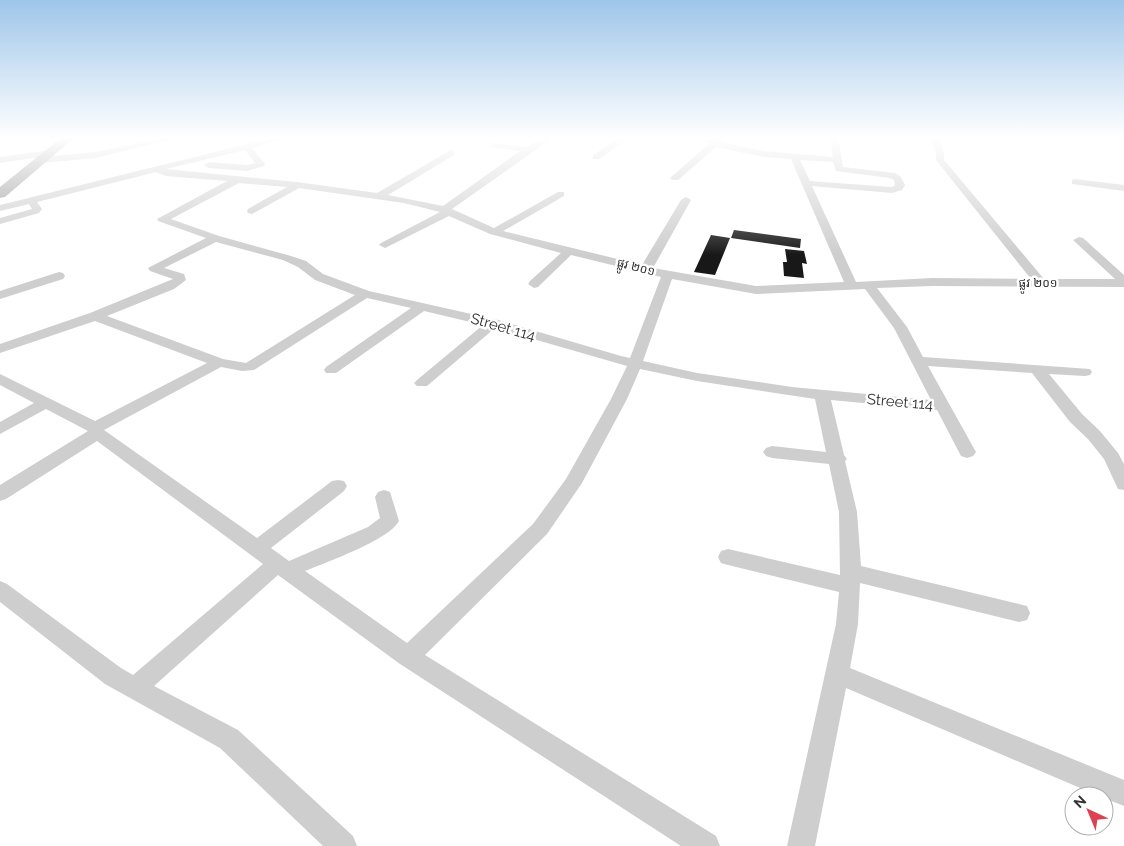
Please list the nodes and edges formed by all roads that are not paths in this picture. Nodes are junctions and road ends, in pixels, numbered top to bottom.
1 (18, 176) edge
2 (127, 176) edge
3 (208, 176) edge
4 (412, 176) edge
5 (493, 176) edge
6 (802, 176) edge
7 (841, 176) edge
8 (894, 176) edge
9 (954, 176) edge
10 (239, 179) junction
11 (1076, 182) dead end
12 (805, 183) junction
13 (5, 186) edge
14 (297, 186) junction
15 (843, 186) junction
16 (1124, 188) edge
17 (0, 194) edge
18 (562, 194) dead end
19 (378, 197) junction
20 (31, 200) junction
21 (686, 200) dead end
22 (0, 208) edge
23 (252, 211) dead end
24 (447, 211) junction
25 (0, 220) edge
26 (494, 232) junction
27 (215, 238) junction
28 (1079, 240) dead end
29 (385, 245) dead end
30 (569, 251) junction
31 (646, 269) junction
32 (668, 275) junction
33 (58, 276) dead end
34 (1124, 282) edge
35 (1041, 283) junction
36 (534, 284) dead end
37 (870, 286) junction
38 (852, 287) junction
39 (365, 294) junction
40 (0, 295) edge
41 (422, 307) junction
42 (95, 316) junction
43 (493, 323) junction
44 (0, 349) edge
45 (918, 361) junction
46 (219, 362) junction
47 (635, 364) junction
48 (1036, 368) junction
49 (332, 370) dead end
50 (1086, 372) dead end
51 (0, 379) edge
52 (422, 383) dead end
53 (822, 396) junction
54 (46, 402) junction
55 (942, 406) junction
56 (0, 429) edge
57 (96, 430) junction
58 (772, 452) dead end
59 (967, 452) dead end
60 (838, 459) junction
61 (1124, 484) edge
62 (338, 486) dead end
63 (0, 494) edge
64 (384, 497) dead end
65 (257, 548) junction
66 (728, 557) dead end
67 (283, 567) junction
68 (850, 579) junction
69 (0, 590) edge
70 (1019, 613) dead end
71 (408, 657) junction
72 (836, 673) junction
73 (135, 688) junction
74 (1124, 793) edge
75 (343, 846) edge
76 (706, 846) edge
77 (801, 846) edge

1 - 13 highway
2 - 20 street
3 - 10 street, ផ្លូវ ២០១
4 - 19 street
5 - 24 street
6 - 12 street
7 - 15 street
8 - 15 street
9 - 35 street
10 - 14 street, ផ្លូវ ២០១
10 - 27 street, Street 114
11 - 16 street
12 - 15 street
12 - 38 street
13 - 17 highway
14 - 19 street, ផ្លូវ ២០១
14 - 23 street
18 - 26 street
19 - 24 street, ផ្លូវ ២០១
20 - 22 street
20 - 25 street
21 - 31 street
24 - 26 street, ផ្លូវ ២០១
24 - 29 street
26 - 30 street, ផ្លូវ ២០១
27 - 39 street, Street 114
27 - 42 street
28 - 34 street
30 - 31 street, ផ្លូវ ២០១
30 - 36 street
31 - 32 street, ផ្លូវ ២០១
32 - 38 street, ផ្លូវ ២០១
32 - 47 street
33 - 40 street
34 - 35 street, ផ្លូវ ២០១
35 - 37 street, ផ្លូវ ២០១
37 - 38 street, ផ្លូវ ២០១
37 - 45 street
39 - 41 street, Street 114
39 - 46 street
41 - 43 street, Street 114
41 - 49 street
42 - 44 street
42 - 46 street
43 - 47 street, Street 114
43 - 52 street
45 - 48 street
45 - 55 street
46 - 57 street
47 - 53 street, Street 114
47 - 71 street
48 - 50 street
48 - 61 street
51 - 54 street
53 - 55 street, Street 114
53 - 60 street
54 - 56 street
54 - 57 street
55 - 59 street
57 - 63 street
57 - 65 street
58 - 60 street
60 - 68 street
62 - 65 street
64 - 67 street
65 - 67 street
66 - 68 street
67 - 71 street
67 - 73 street
68 - 70 street
68 - 72 street
69 - 73 street
71 - 76 street
72 - 74 street
72 - 77 street
73 - 75 street

